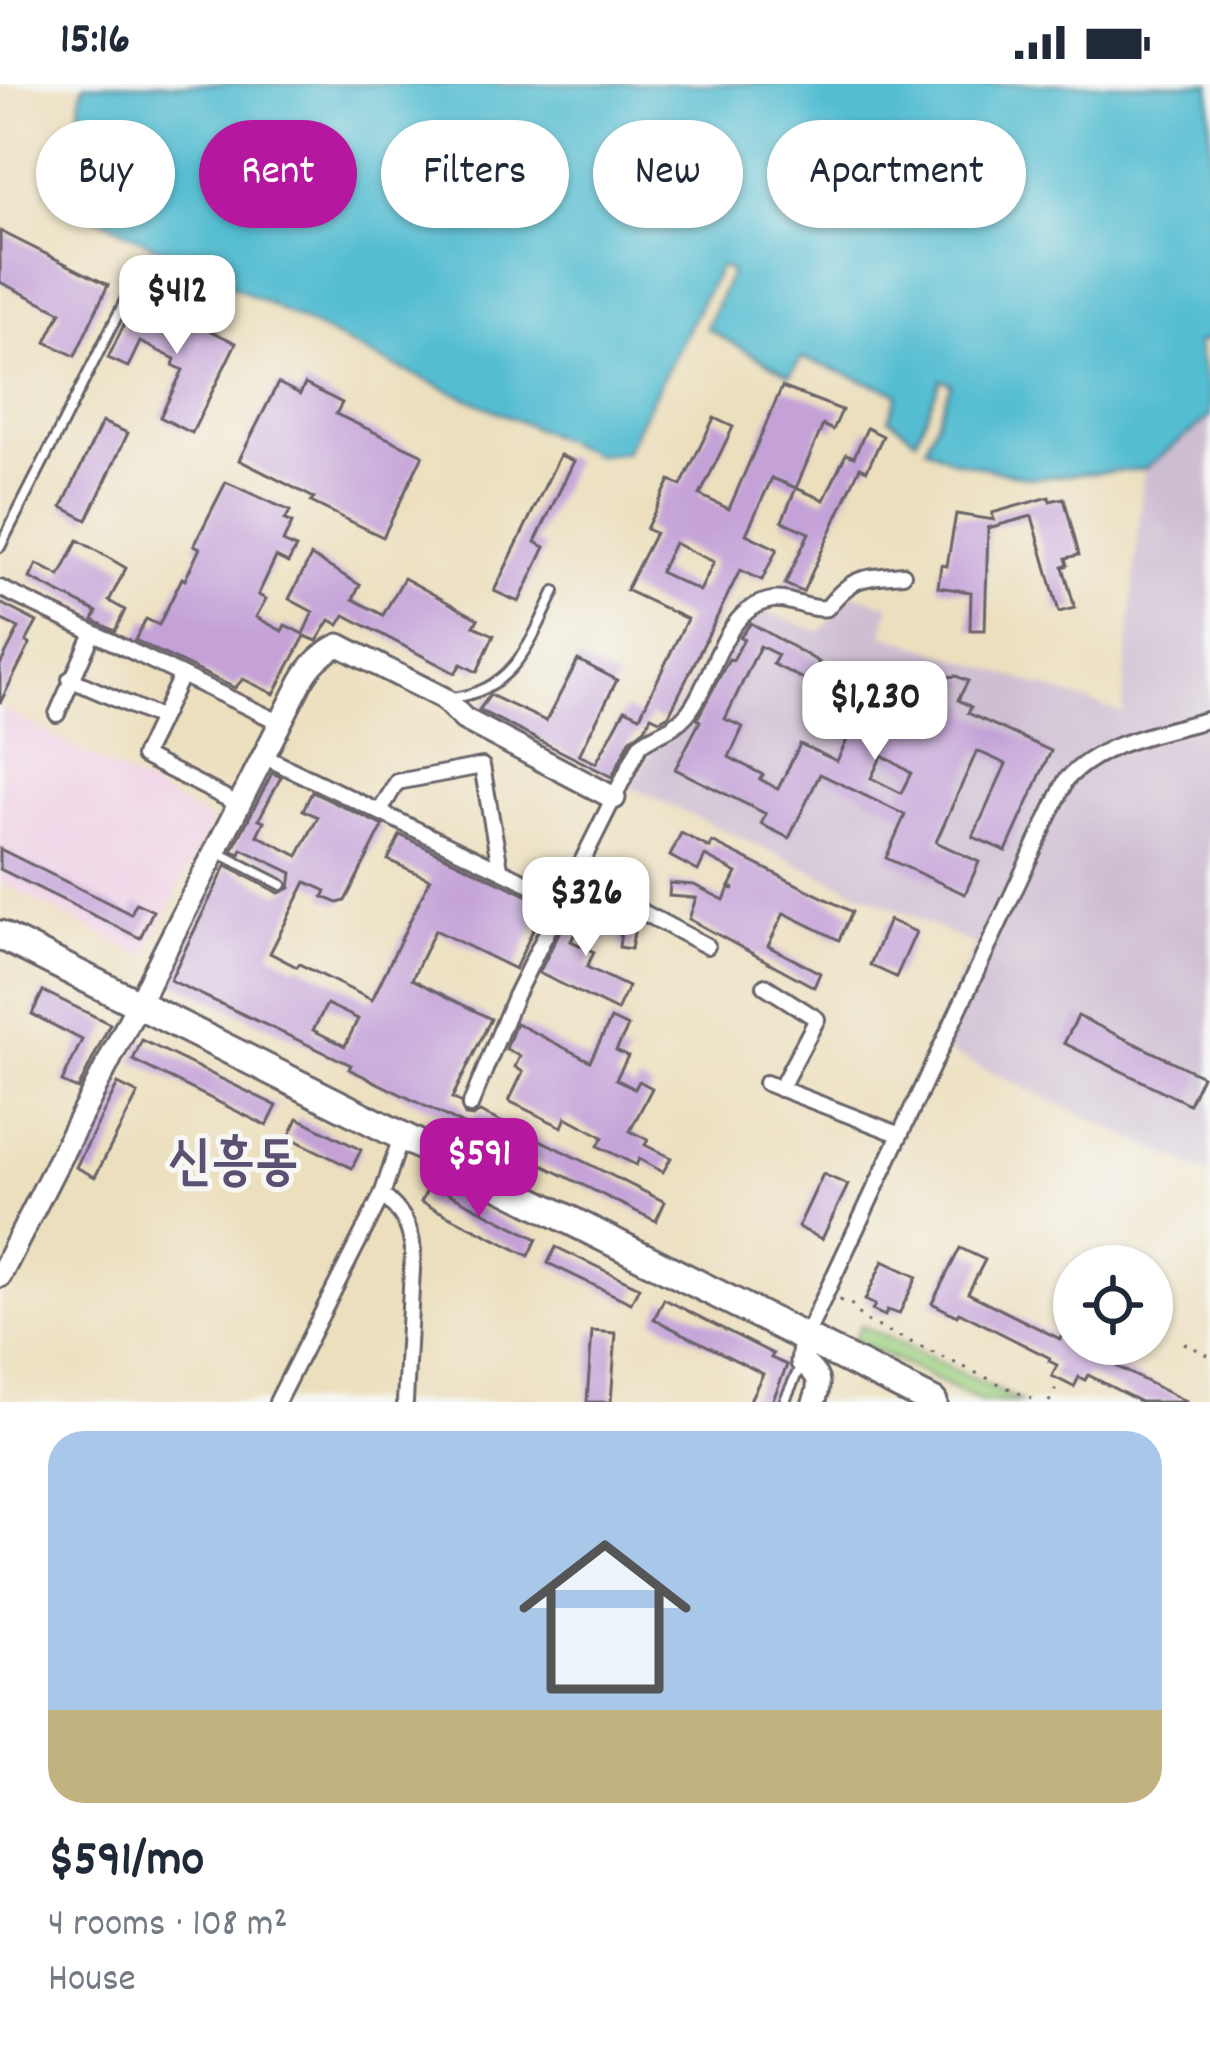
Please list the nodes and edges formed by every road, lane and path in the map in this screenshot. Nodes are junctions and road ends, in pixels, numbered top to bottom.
1 (139, 274) dead end
2 (0, 548) edge
3 (903, 574) dead end
4 (0, 588) edge
5 (554, 591) dead end
6 (92, 635) junction
7 (181, 676) junction
8 (70, 680) junction
9 (443, 698) junction
10 (57, 715) dead end
11 (160, 718) junction
12 (1210, 719) edge
13 (281, 724) junction
14 (265, 758) junction
15 (614, 799) junction
16 (240, 805) junction
17 (380, 812) junction
18 (215, 851) junction
19 (500, 868) junction
20 (283, 885) dead end
21 (565, 892) junction
22 (0, 935) edge
23 (707, 946) dead end
24 (765, 986) dead end
25 (136, 1002) junction
26 (470, 1106) dead end
27 (898, 1134) junction
28 (400, 1137) junction
29 (382, 1195) junction
30 (0, 1276) edge
31 (826, 1295) junction
32 (1184, 1342) dead end
33 (804, 1350) junction
34 (1210, 1356) edge
35 (1060, 1380) dead end
36 (277, 1402) edge
37 (404, 1402) edge
38 (784, 1402) edge
39 (814, 1402) edge
40 (933, 1402) edge
41 (1038, 1402) edge
42 (1049, 1402) edge

1 - 2 lane
3 - 15 street
4 - 6 street
5 - 9 lane
6 - 7 street
6 - 8 street
7 - 11 street
7 - 13 street
8 - 10 street
8 - 11 street
9 - 13 street
9 - 15 street
11 - 16 street
12 - 27 street
13 - 14 street
14 - 16 street
14 - 17 street
15 - 21 street
16 - 18 street
17 - 19 street
17 - 19 street
18 - 20 lane
18 - 25 street
19 - 21 street
21 - 23 street
21 - 26 street
22 - 25 highway
24 - 27 street
25 - 28 highway
25 - 30 street
27 - 31 street
28 - 29 street
28 - 33 highway
29 - 36 street
29 - 37 street
31 - 33 street
31 - 41 path
32 - 34 path
33 - 38 lane
33 - 39 street
33 - 40 highway
35 - 42 path

